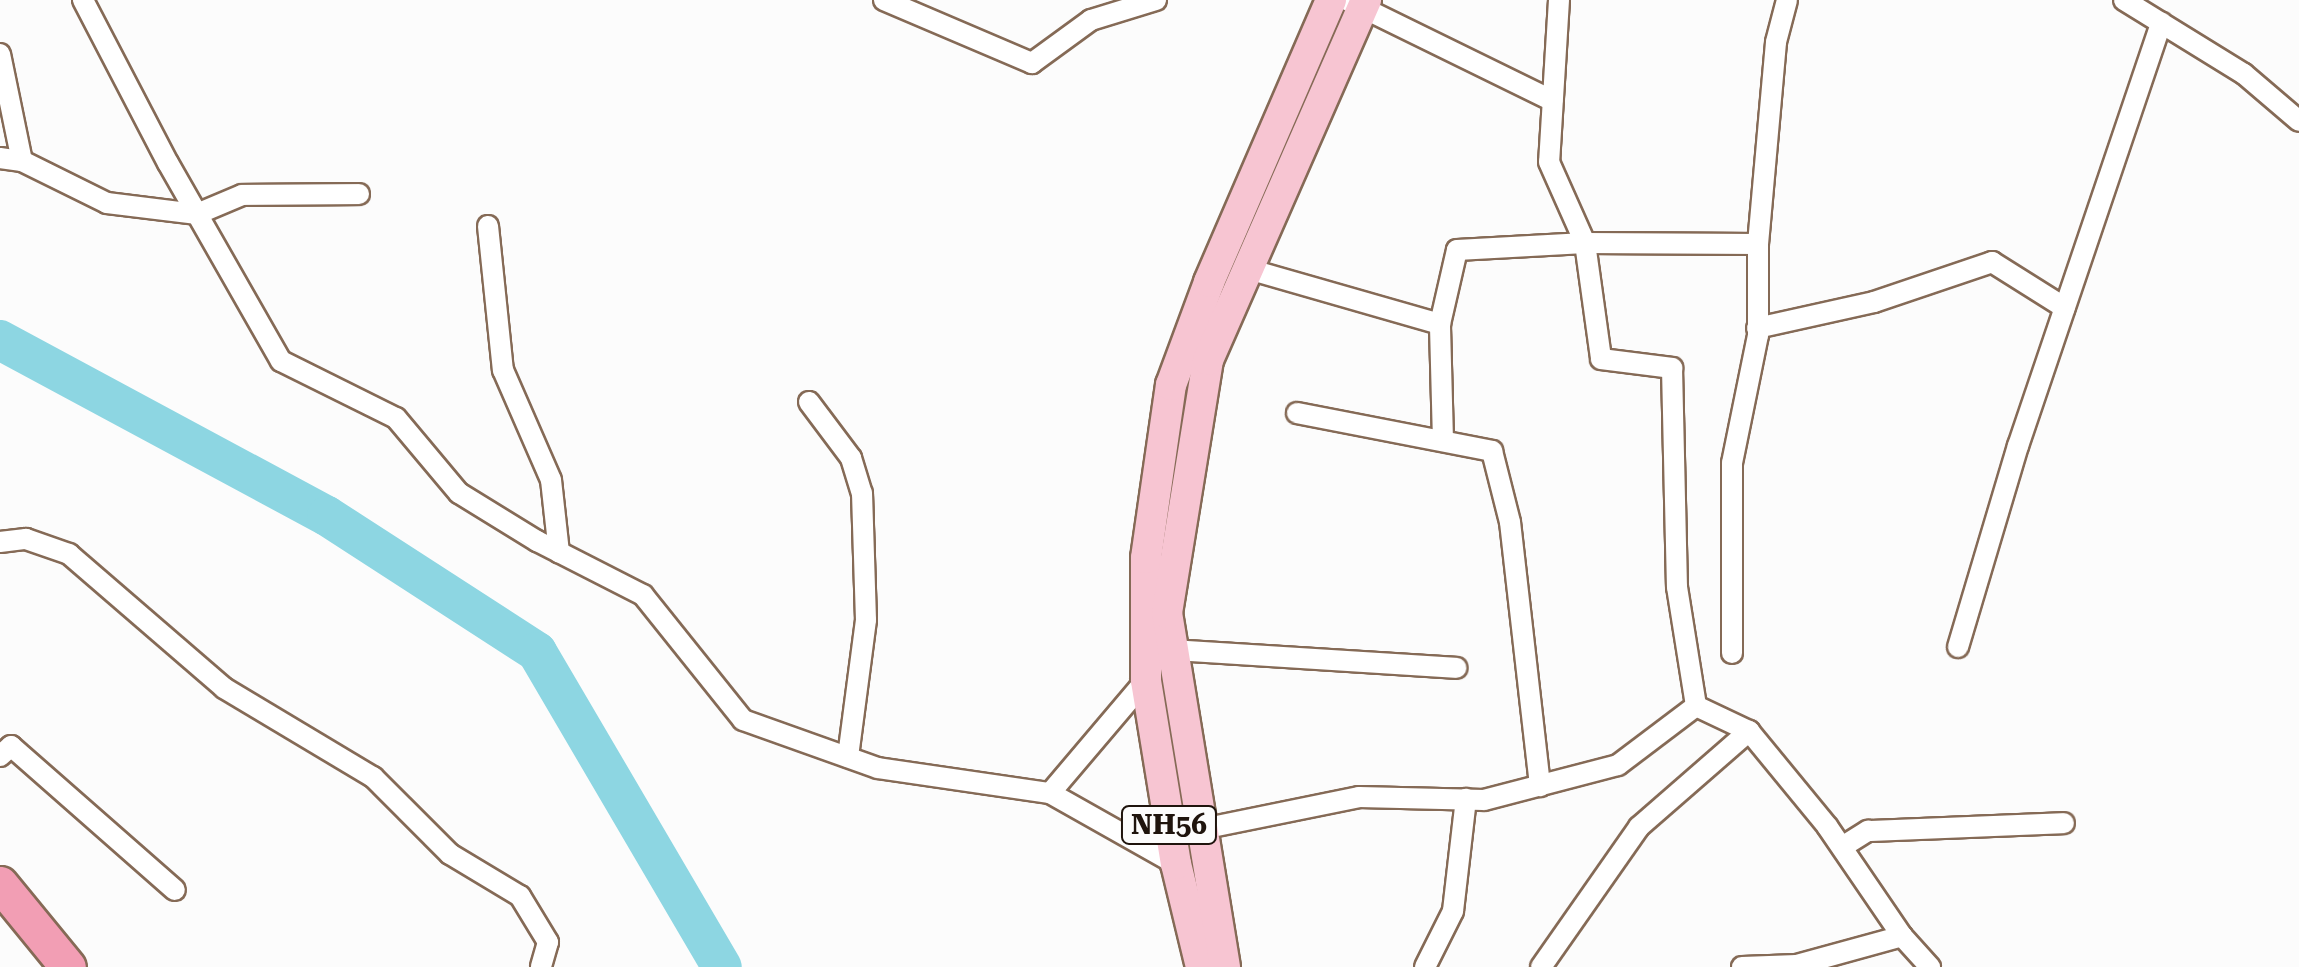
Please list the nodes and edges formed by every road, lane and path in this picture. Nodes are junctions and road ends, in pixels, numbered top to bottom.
1 (83, 0) edge
2 (884, 0) edge
3 (1089, 0) edge
4 (1156, 0) edge
5 (1331, 0) edge
6 (1560, 0) edge
7 (1787, 0) edge
8 (2124, 0) edge
9 (1358, 3) edge
10 (1116, 12) junction
11 (2160, 23) junction
12 (0, 54) edge
13 (1553, 102) junction
14 (2299, 121) edge
15 (0, 158) edge
16 (22, 162) junction
17 (359, 194) dead end
18 (198, 214) junction
19 (488, 226) dead end
20 (1585, 244) junction
21 (1758, 244) junction
22 (1248, 269) junction
23 (2064, 308) junction
24 (1440, 324) junction
25 (1758, 328) junction
26 (809, 402) dead end
27 (1298, 413) dead end
28 (1443, 442) junction
29 (0, 542) edge
30 (559, 552) junction
31 (1958, 647) dead end
32 (1172, 650) junction
33 (1732, 653) dead end
34 (1456, 668) dead end
35 (1146, 680) junction
36 (1696, 706) junction
37 (1749, 732) junction
38 (0, 756) edge
39 (848, 758) junction
40 (1540, 786) junction
41 (1050, 793) junction
42 (1466, 799) junction
43 (2064, 823) dead end
44 (1202, 829) junction
45 (1842, 848) junction
46 (1176, 864) junction
47 (0, 884) edge
48 (175, 890) dead end
49 (1902, 936) junction
50 (68, 967) edge
51 (540, 967) edge
52 (1201, 967) edge
53 (1224, 967) edge
54 (1426, 967) edge
55 (1541, 967) edge
56 (1742, 967) edge
57 (1930, 967) edge

1 - 18 street
2 - 10 street
3 - 10 street
4 - 10 street
5 - 35 main road
6 - 13 street
7 - 21 street
8 - 11 street
9 - 13 street
9 - 22 main road
11 - 14 street
11 - 23 street
12 - 16 street
13 - 20 street
15 - 16 street
16 - 18 street
17 - 18 street
18 - 30 street
19 - 30 street
20 - 21 street
20 - 24 street
20 - 36 street
21 - 25 street
22 - 24 street
22 - 32 main road
23 - 25 street
23 - 31 street
24 - 28 street
25 - 33 street
26 - 39 street
27 - 28 street
28 - 40 street
29 - 51 street
30 - 39 street
32 - 34 street
32 - 44 main road
35 - 41 street
35 - 46 main road, NH56
36 - 37 street
36 - 40 street
37 - 45 street
37 - 55 street
38 - 48 street
39 - 41 street
40 - 42 street
41 - 46 street
42 - 44 street
42 - 54 street
43 - 45 street
44 - 53 main road
45 - 49 street
46 - 52 main road, NH56
47 - 50 highway
49 - 56 street
49 - 57 street

